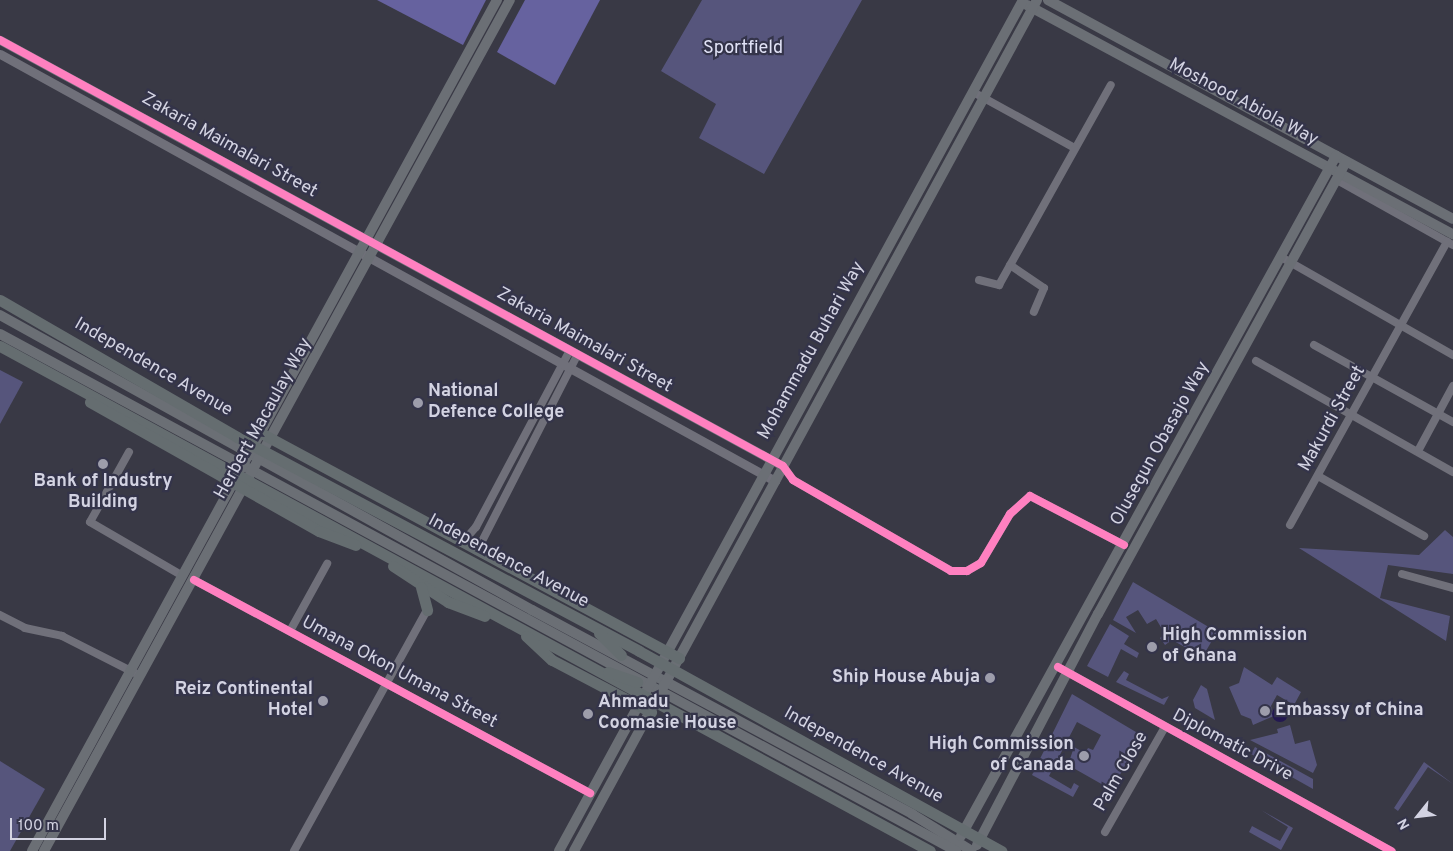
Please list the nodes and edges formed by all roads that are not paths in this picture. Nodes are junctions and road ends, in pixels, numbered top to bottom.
1 (496, 0) edge
2 (510, 0) edge
3 (1048, 0) edge
4 (1021, 1) edge
5 (1035, 4) edge
6 (0, 40) edge
7 (0, 54) edge
8 (1111, 85) dead end
9 (973, 92) junction
10 (984, 98) junction
11 (168, 129) junction
12 (162, 140) junction
13 (1075, 148) junction
14 (1336, 156) junction
15 (1346, 162) junction
16 (1330, 169) junction
17 (1338, 177) junction
18 (1453, 220) edge
19 (1452, 237) edge
20 (366, 238) junction
21 (376, 244) junction
22 (359, 250) junction
23 (369, 256) junction
24 (1281, 257) junction
25 (1290, 263) junction
26 (1010, 265) junction
27 (980, 280) dead end
28 (0, 300) edge
29 (1034, 312) dead end
30 (0, 315) edge
31 (1402, 327) junction
32 (0, 334) edge
33 (1314, 345) dead end
34 (0, 346) edge
35 (574, 352) junction
36 (1453, 355) edge
37 (1256, 361) dead end
38 (567, 366) junction
39 (65, 377) junction
40 (1374, 379) junction
41 (1453, 386) edge
42 (1438, 414) junction
43 (1353, 415) junction
44 (1453, 422) edge
45 (258, 434) junction
46 (271, 441) junction
47 (1418, 451) junction
48 (129, 452) dead end
49 (771, 460) junction
50 (783, 466) junction
51 (1453, 472) edge
52 (763, 474) junction
53 (1318, 476) junction
54 (233, 480) junction
55 (793, 480) junction
56 (775, 481) junction
57 (246, 487) junction
58 (1290, 525) dead end
59 (1424, 536) dead end
60 (462, 543) junction
61 (1124, 545) junction
62 (373, 549) junction
63 (478, 551) junction
64 (384, 555) junction
65 (327, 564) dead end
66 (1402, 574) dead end
67 (181, 575) junction
68 (194, 580) junction
69 (421, 587) junction
70 (1453, 588) edge
71 (1106, 589) junction
72 (448, 602) junction
73 (427, 610) junction
74 (0, 615) edge
75 (503, 621) junction
76 (593, 626) junction
77 (290, 631) junction
78 (524, 633) junction
79 (666, 655) junction
80 (621, 656) junction
81 (677, 662) junction
82 (1058, 667) junction
83 (129, 670) junction
84 (1067, 673) junction
85 (141, 676) junction
86 (386, 682) junction
87 (633, 686) junction
88 (640, 703) junction
89 (652, 710) junction
90 (1165, 727) junction
91 (995, 780) junction
92 (1008, 787) junction
93 (590, 793) junction
94 (963, 832) junction
95 (1105, 832) dead end
96 (976, 846) edge
97 (1377, 847) edge
98 (32, 851) edge
99 (44, 851) edge
100 (294, 851) edge
101 (559, 851) edge
102 (574, 851) edge
103 (930, 851) edge
104 (954, 851) edge
105 (1001, 851) edge
106 (1392, 851) edge

1 - 20 main road, Herbert Macaulay Way
2 - 21 main road, Herbert Macaulay Way
3 - 14 main road, Moshood Abiola Way
4 - 5 main road, Moshood Abiola Way
4 - 9 main road, Mohammadu Buhari Way
5 - 10 main road, Mohammadu Buhari Way
5 - 16 main road, Moshood Abiola Way
6 - 11 street, Zakaria Maimalari Street
7 - 12 street, Zakaria Maimalari Street
8 - 13 street
9 - 10 street
9 - 49 main road, Mohammadu Buhari Way
10 - 13 street
10 - 50 main road, Mohammadu Buhari Way
11 - 12 street
11 - 20 street, Zakaria Maimalari Street
12 - 22 street, Zakaria Maimalari Street
13 - 26 street
14 - 15 main road, Moshood Abiola Way
14 - 16 main road, Olusegun Obasajo Way
15 - 17 main road, Olusegun Obasajo Way
15 - 18 main road, Moshood Abiola Way
16 - 17 main road, Moshood Abiola Way
16 - 24 main road, Olusegun Obasajo Way
17 - 19 main road, Moshood Abiola Way
17 - 25 main road, Olusegun Obasajo Way
19 - 31 street, Makurdi Street
20 - 21 street, Zakaria Maimalari Street
20 - 22 main road, Herbert Macaulay Way
21 - 23 main road, Herbert Macaulay Way
21 - 35 street, Zakaria Maimalari Street
22 - 23 street, Zakaria Maimalari Street
22 - 45 main road, Herbert Macaulay Way
23 - 38 street, Zakaria Maimalari Street
23 - 46 main road, Herbert Macaulay Way
24 - 25 street
24 - 61 main road, Olusegun Obasajo Way
25 - 31 street
25 - 71 main road, Olusegun Obasajo Way
26 - 27 street
26 - 29 street
28 - 76 main road, Independence Avenue
30 - 80 main road, Independence Avenue
31 - 36 street
31 - 40 street, Makurdi Street
32 - 39 main road
33 - 40 street
34 - 39 main road
35 - 38 street
35 - 49 street, Zakaria Maimalari Street
37 - 43 street
38 - 52 street, Zakaria Maimalari Street
38 - 60 street
38 - 63 street
39 - 54 main road
39 - 62 main road
39 - 87 main road
40 - 42 street
40 - 43 street, Makurdi Street
41 - 42 street
42 - 44 street
42 - 47 street
43 - 47 street
43 - 53 street, Makurdi Street
45 - 46 main road
45 - 54 main road, Herbert Macaulay Way
46 - 57 main road, Herbert Macaulay Way
46 - 60 main road
47 - 51 street
48 - 67 street
49 - 50 street, Zakaria Maimalari Street
49 - 52 main road, Mohammadu Buhari Way
50 - 55 street, Zakaria Maimalari Street
50 - 56 main road, Mohammadu Buhari Way
52 - 56 street, Zakaria Maimalari Street
52 - 79 main road, Mohammadu Buhari Way
53 - 58 street, Makurdi Street
53 - 59 street
54 - 57 main road
54 - 67 main road, Herbert Macaulay Way
55 - 56 street
55 - 61 street, Zakaria Maimalari Street
56 - 81 main road, Mohammadu Buhari Way
57 - 62 main road
57 - 68 main road, Herbert Macaulay Way
60 - 63 main road
61 - 71 main road, Olusegun Obasajo Way
62 - 64 main road
63 - 79 main road
64 - 69 main road
64 - 75 main road
65 - 77 street
66 - 70 street
67 - 83 main road, Herbert Macaulay Way
68 - 77 street, Umana Okon Umana Street
68 - 85 main road, Herbert Macaulay Way
69 - 72 main road
69 - 73 main road
71 - 82 main road, Olusegun Obasajo Way
71 - 84 main road, Olusegun Obasajo Way
72 - 73 main road
72 - 75 main road
73 - 86 street
74 - 83 street
75 - 78 main road
76 - 80 main road
76 - 94 main road, Independence Avenue
77 - 86 street, Umana Okon Umana Street
78 - 87 main road
78 - 88 main road
79 - 81 main road
79 - 88 main road, Mohammadu Buhari Way
80 - 96 main road, Independence Avenue
81 - 89 main road, Mohammadu Buhari Way
82 - 84 street, Diplomatic Drive
82 - 91 main road, Olusegun Obasajo Way
83 - 85 street
83 - 98 main road, Herbert Macaulay Way
84 - 90 street, Diplomatic Drive
84 - 92 main road, Olusegun Obasajo Way
85 - 99 main road, Herbert Macaulay Way
86 - 93 street, Umana Okon Umana Street
86 - 100 street
87 - 103 main road
87 - 104 main road
88 - 89 main road
88 - 93 main road, Mohammadu Buhari Way
89 - 102 main road, Mohammadu Buhari Way
90 - 95 street, Palm Close
90 - 97 street, Diplomatic Drive
91 - 92 main road
91 - 94 main road, Olusegun Obasajo Way
92 - 96 main road, Olusegun Obasajo Way
93 - 101 main road, Mohammadu Buhari Way
94 - 96 main road, Independence Avenue
94 - 104 main road, Olusegun Obasajo Way
96 - 105 main road, Independence Avenue
97 - 106 street, Diplomatic Drive

